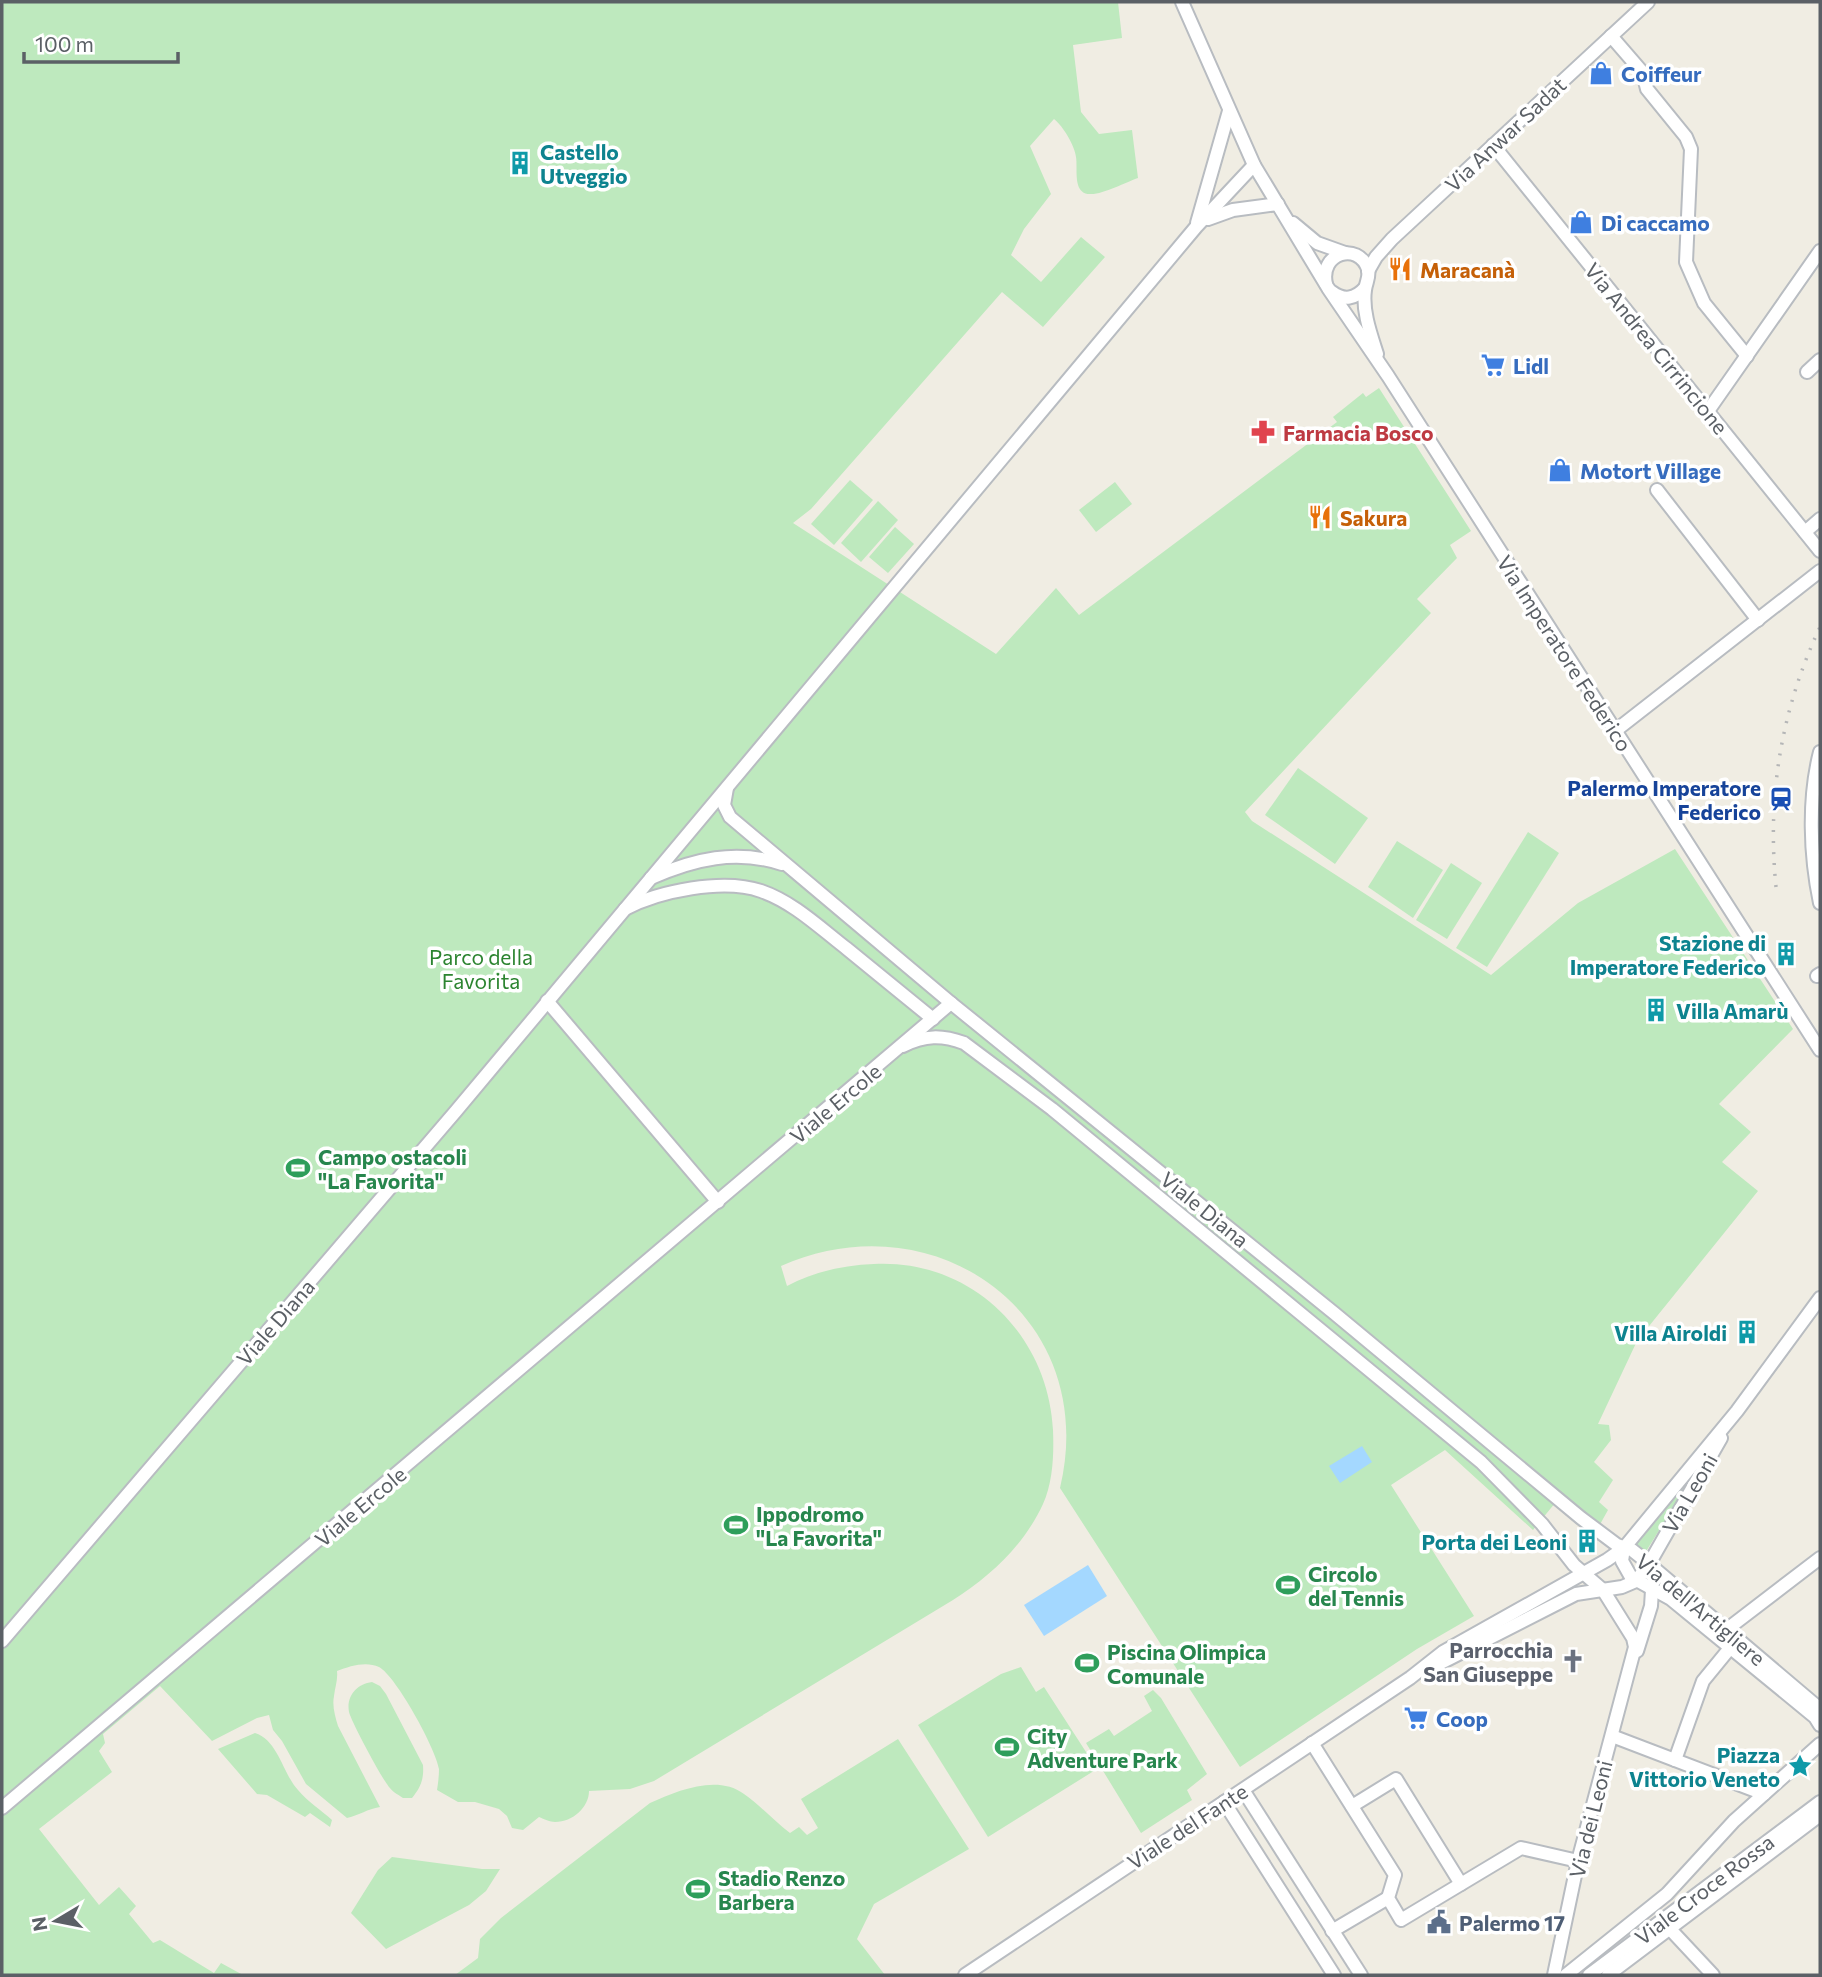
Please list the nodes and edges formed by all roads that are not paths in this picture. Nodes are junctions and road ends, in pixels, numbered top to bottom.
1 (1182, 2) edge
2 (1648, 2) edge
3 (1611, 36) junction
4 (1229, 111) junction
5 (1493, 145) junction
6 (1254, 165) junction
7 (1278, 204) junction
8 (1287, 218) junction
9 (1196, 227) junction
10 (1820, 251) edge
11 (1345, 253) junction
12 (1368, 271) junction
13 (1329, 288) junction
14 (1365, 288) junction
15 (1747, 356) junction
16 (1820, 360) edge
17 (1379, 362) junction
18 (1807, 372) dead end
19 (1708, 411) junction
20 (1657, 490) dead end
21 (1820, 519) edge
22 (1805, 532) junction
23 (1820, 551) edge
24 (1820, 571) edge
25 (1758, 620) junction
26 (1615, 731) junction
27 (1820, 752) edge
28 (729, 783) junction
29 (789, 866) junction
30 (648, 880) junction
31 (1820, 903) edge
32 (621, 911) junction
33 (547, 1001) junction
34 (951, 1003) junction
35 (933, 1019) junction
36 (903, 1045) junction
37 (1820, 1050) edge
38 (718, 1202) junction
39 (1820, 1298) edge
40 (1737, 1411) junction
41 (1624, 1548) junction
42 (1657, 1549) junction
43 (1636, 1553) junction
44 (1820, 1558) edge
45 (1649, 1564) junction
46 (1583, 1573) junction
47 (1638, 1579) junction
48 (1668, 1582) junction
49 (1622, 1587) junction
50 (1604, 1590) junction
51 (1652, 1590) junction
52 (1726, 1630) junction
53 (2, 1641) edge
54 (1730, 1648) junction
55 (1632, 1664) junction
56 (1410, 1678) junction
57 (1820, 1709) edge
58 (1820, 1725) edge
59 (1612, 1736) junction
60 (1312, 1743) junction
61 (1820, 1744) edge
62 (1675, 1760) junction
63 (1243, 1790) junction
64 (1764, 1794) junction
65 (1224, 1802) junction
66 (1820, 1802) edge
67 (1352, 1806) junction
68 (2, 1808) edge
69 (1820, 1815) edge
70 (1578, 1861) junction
71 (1461, 1884) junction
72 (1388, 1898) junction
73 (1669, 1928) junction
74 (1332, 1931) junction
75 (1611, 1974) edge
76 (965, 1975) edge
77 (1334, 1975) edge
78 (1361, 1975) edge
79 (1554, 1975) edge
80 (1566, 1975) edge
81 (1589, 1975) edge
82 (1713, 1975) edge

1 - 4 street
2 - 3 street, Via Anwar Sadat
3 - 5 street, Via Anwar Sadat
3 - 15 street
4 - 6 street
4 - 9 street
5 - 12 street, Via Anwar Sadat
5 - 19 street, Via Andrea Cirrincione
6 - 7 street
6 - 9 street
7 - 8 street
7 - 9 street
8 - 11 street
8 - 13 street
9 - 28 street
10 - 15 street
11 - 12 street
11 - 13 street
12 - 14 street
13 - 14 street
13 - 17 street
14 - 17 street
15 - 19 street
16 - 18 street
17 - 26 street, Via Imperatore Federico
19 - 22 street, Via Andrea Cirrincione
20 - 25 street
21 - 22 street
22 - 23 street, Via Andrea Cirrincione
24 - 25 street
25 - 26 street
26 - 37 street, Via Imperatore Federico
27 - 31 street
28 - 29 street, Viale Diana
28 - 30 street, Viale Diana
29 - 30 street, Viale Diana
29 - 34 street, Viale Diana
30 - 32 street, Viale Diana
32 - 33 street, Viale Diana
32 - 35 street, Viale Diana
33 - 38 street
33 - 53 street, Viale Diana
34 - 35 street, Viale Ercole
34 - 41 street, Viale Diana
35 - 36 street, Viale Ercole
36 - 38 street, Viale Ercole
36 - 46 street, Viale Diana
38 - 68 street, Viale Ercole
39 - 40 street, Via Leoni
40 - 41 street, Via Leoni
40 - 42 street, Via Leoni
41 - 43 street, Via dell'Artigliere
41 - 46 street, Via Leoni
41 - 47 street, Via dell'Artigliere
42 - 45 street, Via Leoni
42 - 48 street
43 - 45 street, Via dell'Artigliere
43 - 47 street
44 - 52 street
45 - 47 street, Via Leoni
45 - 48 street, Via dell'Artigliere
46 - 50 street, Viale Diana
46 - 56 street, Viale del Fante
47 - 49 street
47 - 51 street, Via dell'Artigliere
48 - 52 street, Via dell'Artigliere
49 - 50 street
49 - 51 street, Via dell'Artigliere
50 - 55 street, Viale Diana
50 - 56 street, Viale del Fante
51 - 54 street, Via dell'Artigliere
51 - 55 street, Via dei Leoni
52 - 57 street, Via dell'Artigliere
54 - 58 street, Via dell'Artigliere
54 - 62 street
55 - 59 street, Via dei Leoni
56 - 60 street, Viale del Fante
59 - 62 street
59 - 70 street, Via dei Leoni
60 - 63 street, Viale del Fante
60 - 67 street
61 - 64 street
62 - 64 street
63 - 65 street, Viale del Fante
63 - 74 street
64 - 80 street
65 - 76 street, Viale del Fante
65 - 77 street
66 - 81 street, Viale Croce Rossa
67 - 71 street
67 - 72 street
69 - 73 street, Viale Croce Rossa
70 - 71 street
70 - 79 street, Via dei Leoni
71 - 72 street
72 - 74 street
73 - 75 street, Viale Croce Rossa
73 - 82 street
74 - 78 street

